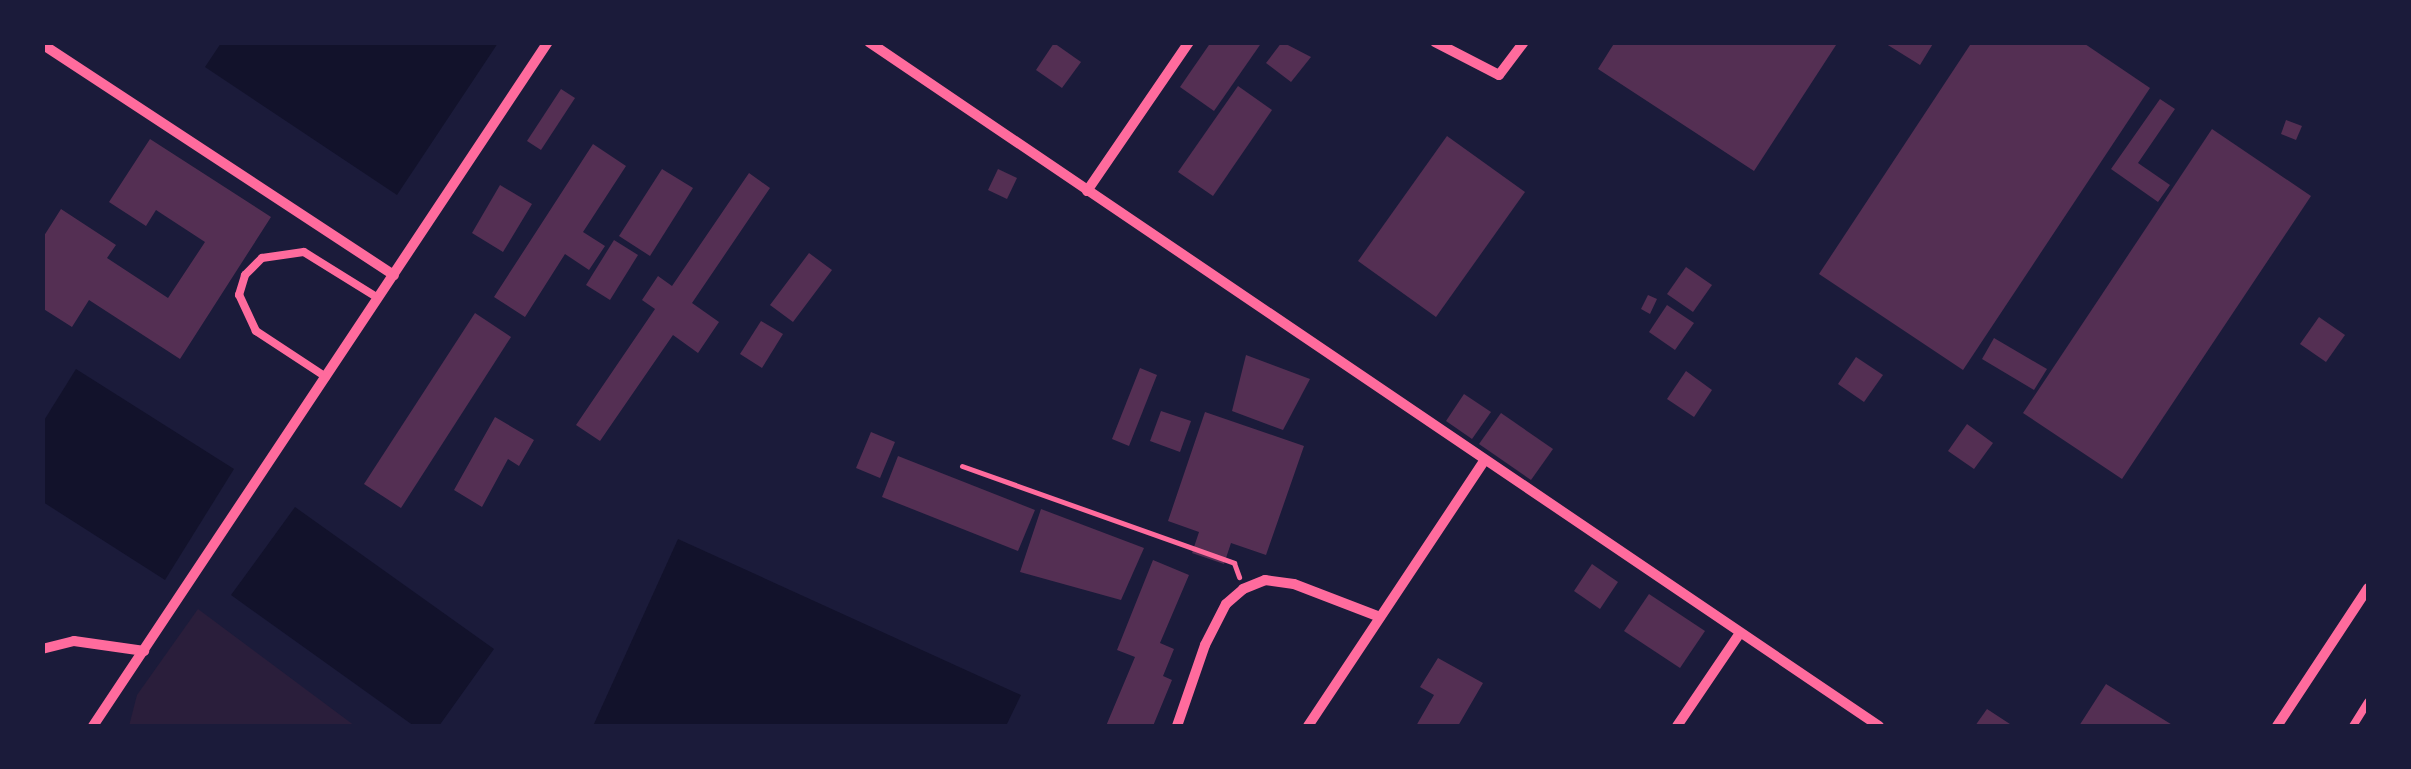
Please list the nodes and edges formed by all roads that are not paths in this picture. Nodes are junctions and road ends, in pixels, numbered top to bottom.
1 (548, 42) edge
2 (869, 42) edge
3 (1189, 42) edge
4 (1435, 42) edge
5 (1524, 42) edge
6 (42, 44) edge
7 (1086, 190) junction
8 (394, 275) junction
9 (378, 298) junction
10 (326, 377) junction
11 (1484, 461) junction
12 (2368, 588) edge
13 (1380, 617) junction
14 (1740, 632) junction
15 (42, 648) edge
16 (144, 650) junction
17 (2368, 702) edge
18 (93, 726) edge
19 (1177, 726) edge
20 (1308, 726) edge
21 (1676, 726) edge
22 (1879, 726) edge
23 (2277, 726) edge
24 (2352, 726) edge

1 - 8 street
2 - 7 street
3 - 7 street
4 - 5 street
6 - 8 street
7 - 11 street
8 - 9 street
9 - 10 street
9 - 10 lane
10 - 16 street
11 - 13 street
11 - 14 street
12 - 23 street
13 - 19 street
13 - 20 street
14 - 21 street
14 - 22 street
15 - 16 street
16 - 18 street
17 - 24 lane

